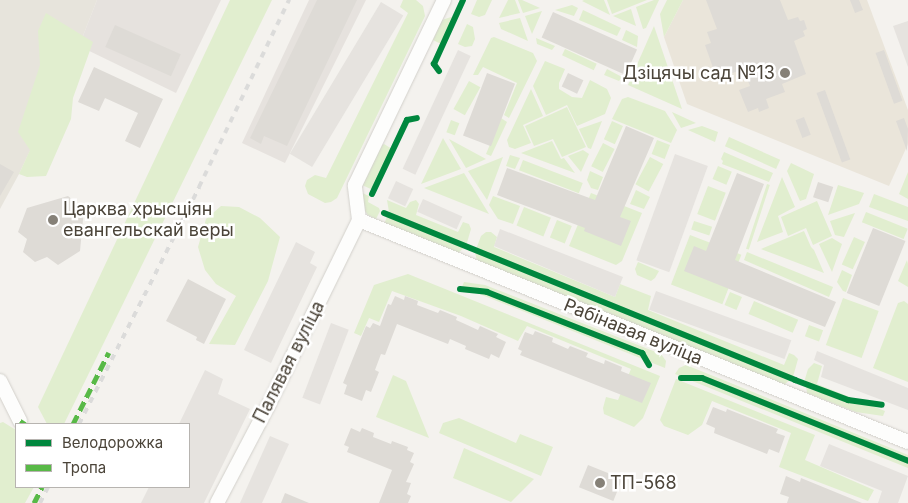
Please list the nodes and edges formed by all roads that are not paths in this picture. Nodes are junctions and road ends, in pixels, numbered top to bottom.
1 (444, 0) edge
2 (359, 220) junction
3 (0, 381) edge
4 (20, 421) dead end
5 (908, 442) edge
6 (217, 503) edge

1 - 2 street
2 - 5 street, Рабінавая вуліца
2 - 6 street, Палявая вуліца
3 - 4 street

